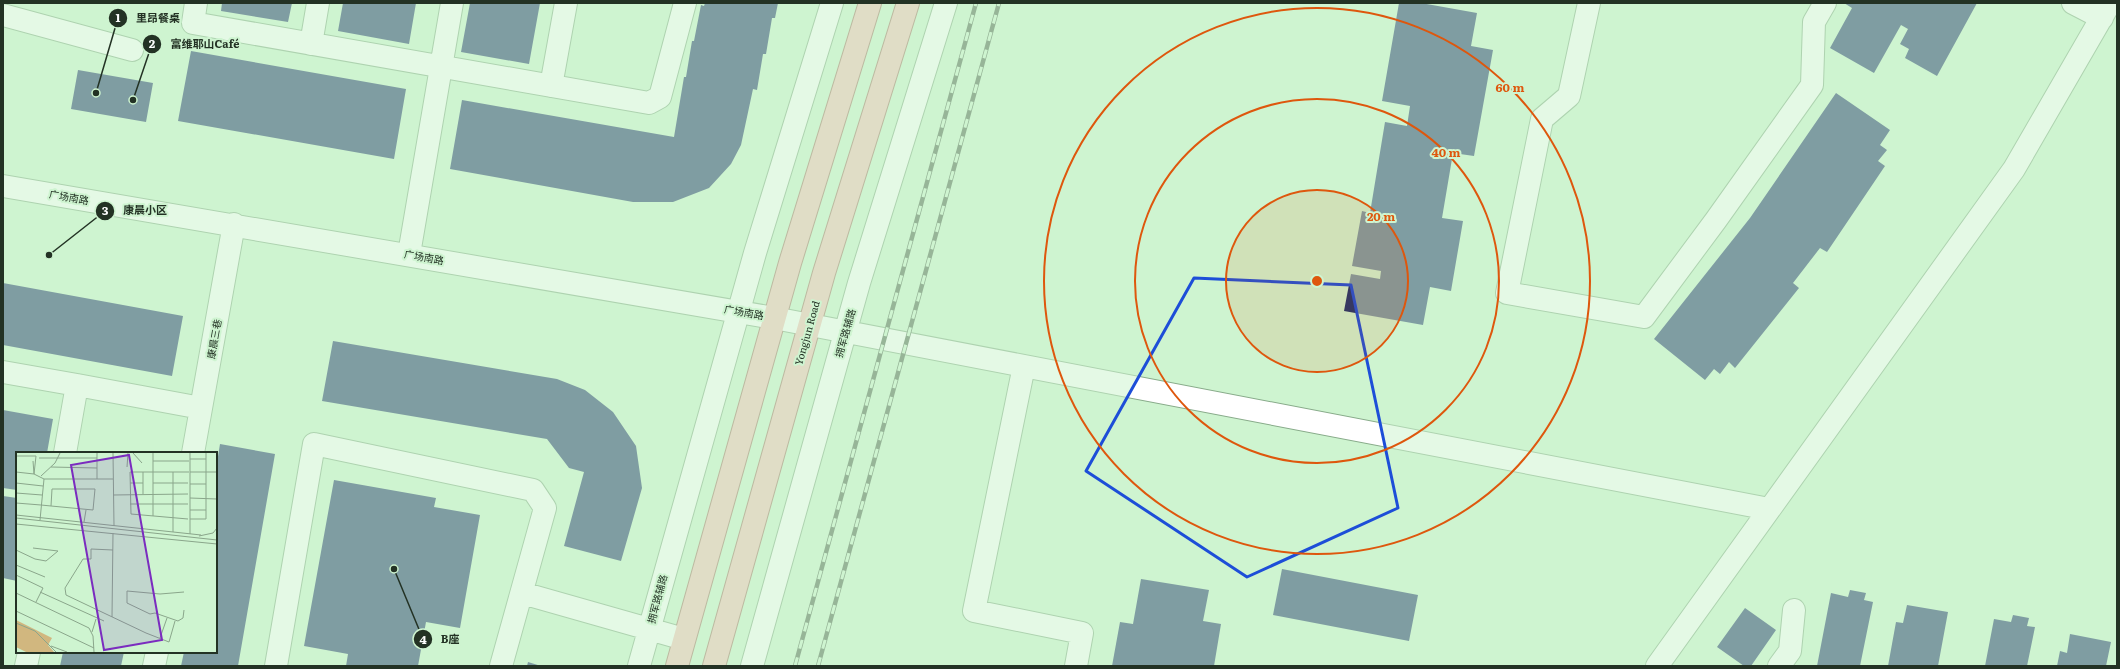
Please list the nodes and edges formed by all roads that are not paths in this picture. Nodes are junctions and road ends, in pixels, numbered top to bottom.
1 (196, 3) edge
2 (318, 3) edge
3 (452, 3) edge
4 (566, 3) edge
5 (685, 3) edge
6 (832, 3) edge
7 (870, 3) edge
8 (908, 3) edge
9 (946, 3) edge
10 (1589, 3) edge
11 (1825, 3) edge
12 (2072, 3) edge
13 (2106, 11) edge
14 (3, 15) edge
15 (311, 44) junction
16 (132, 50) dead end
17 (441, 66) junction
18 (551, 86) junction
19 (3, 186) edge
20 (234, 224) junction
21 (409, 254) junction
22 (738, 311) junction
23 (774, 318) junction
24 (809, 325) junction
25 (845, 332) junction
26 (1024, 366) junction
27 (3, 372) edge
28 (77, 385) junction
29 (201, 408) junction
30 (65, 452) edge
31 (193, 452) edge
32 (1769, 509) junction
33 (522, 593) junction
34 (1794, 610) dead end
35 (649, 629) junction
36 (684, 639) junction
37 (29, 653) edge
38 (157, 653) edge
39 (26, 666) edge
40 (154, 666) edge
41 (276, 666) edge
42 (502, 666) edge
43 (639, 666) edge
44 (677, 666) edge
45 (714, 666) edge
46 (752, 666) edge
47 (1076, 666) edge
48 (1657, 666) edge
49 (1779, 666) edge

1 - 15 street
2 - 15 street
3 - 17 street
4 - 18 street
5 - 18 street
6 - 22 street, 拥军路辅路
7 - 23 main road
8 - 24 main road, Yongjun Road
9 - 25 street, 拥军路辅路
10 - 11 street
12 - 13 street
13 - 32 street
14 - 16 street
15 - 17 street
17 - 18 street
17 - 21 street
19 - 20 street, 广场南路
20 - 21 street, 广场南路
20 - 29 street, 康晨三巷
21 - 22 street, 广场南路
22 - 23 street, 广场南路
22 - 35 street, 拥军路辅路
23 - 24 street, 广场南路
23 - 36 main road
24 - 25 street, 广场南路
24 - 45 main road, Yongjun Road
25 - 26 street, 广场南路
25 - 46 street, 拥军路辅路
26 - 32 street, 广场南路
26 - 47 street
27 - 28 street
28 - 29 street
28 - 30 street
29 - 31 street, 康晨三巷
32 - 48 street
33 - 35 street
33 - 41 street
33 - 42 street
34 - 49 street
35 - 36 street
35 - 43 street, 拥军路辅路
36 - 44 main road
37 - 39 street
38 - 40 street

